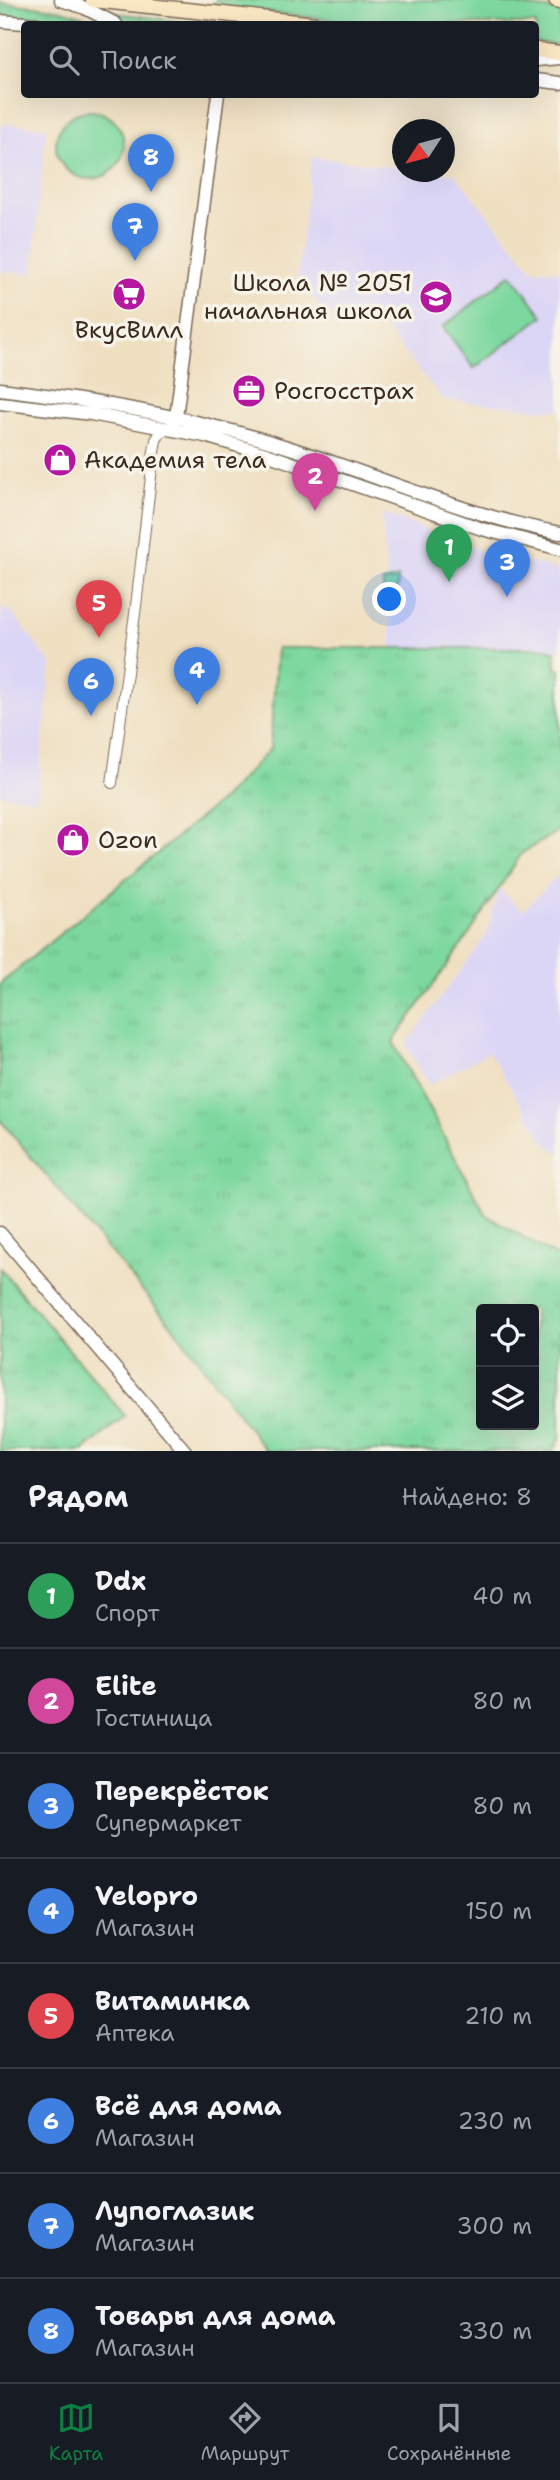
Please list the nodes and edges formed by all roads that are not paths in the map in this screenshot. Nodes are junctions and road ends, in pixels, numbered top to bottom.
1 (61, 0) edge
2 (93, 0) edge
3 (0, 21) edge
4 (110, 21) edge
5 (288, 21) edge
6 (21, 23) edge
7 (539, 50) edge
8 (560, 53) edge
9 (560, 58) edge
10 (539, 60) edge
11 (539, 80) edge
12 (560, 83) edge
13 (217, 98) edge
14 (0, 389) edge
15 (0, 403) edge
16 (176, 417) junction
17 (164, 427) junction
18 (560, 533) edge
19 (560, 549) edge
20 (112, 783) dead end
21 (0, 1233) edge
22 (185, 1451) edge

1 - 4 street
2 - 5 main road
3 - 6 street
7 - 8 main road
9 - 10 street
11 - 12 street
13 - 16 street
14 - 16 street
15 - 17 street
16 - 17 street
16 - 18 street
17 - 19 street
17 - 20 street
21 - 22 street

